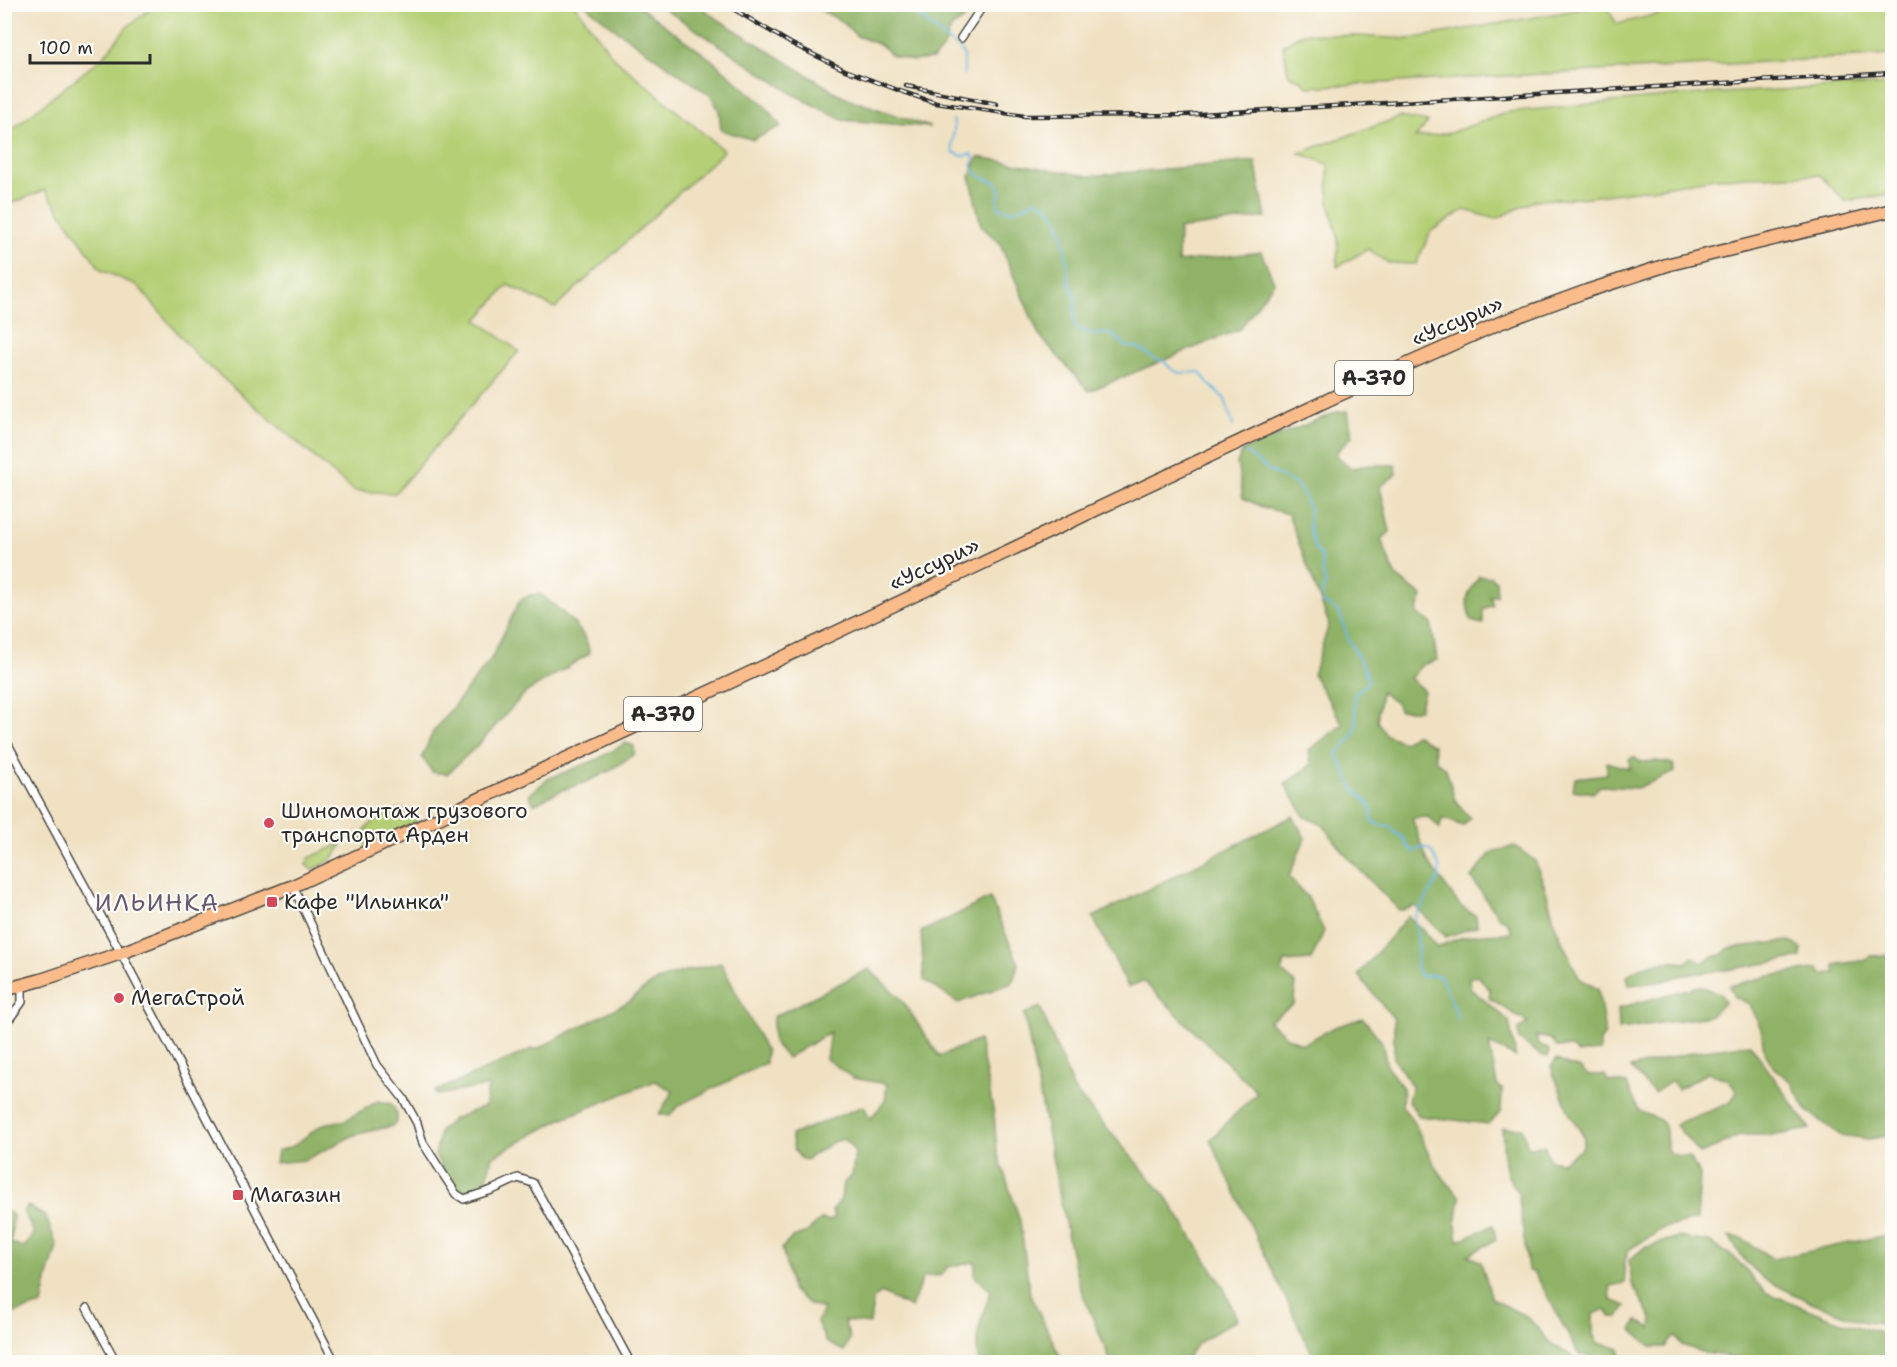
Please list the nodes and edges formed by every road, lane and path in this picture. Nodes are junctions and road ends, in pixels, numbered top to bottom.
1 (984, 4) edge
2 (961, 38) dead end
3 (1893, 210) edge
4 (4, 737) edge
5 (293, 886) junction
6 (121, 953) junction
7 (22, 986) junction
8 (4, 990) edge
9 (4, 1019) edge
10 (87, 1308) dead end
11 (116, 1362) edge
12 (335, 1362) edge
13 (630, 1362) edge

1 - 2 street
3 - 5 highway, «Уссури» / А-370
4 - 6 street
5 - 6 highway, «Уссури» / А-370
5 - 13 street
6 - 7 highway, «Уссури» / А-370
6 - 12 street
7 - 8 highway, «Уссури» / А-370
7 - 9 street
10 - 11 street

